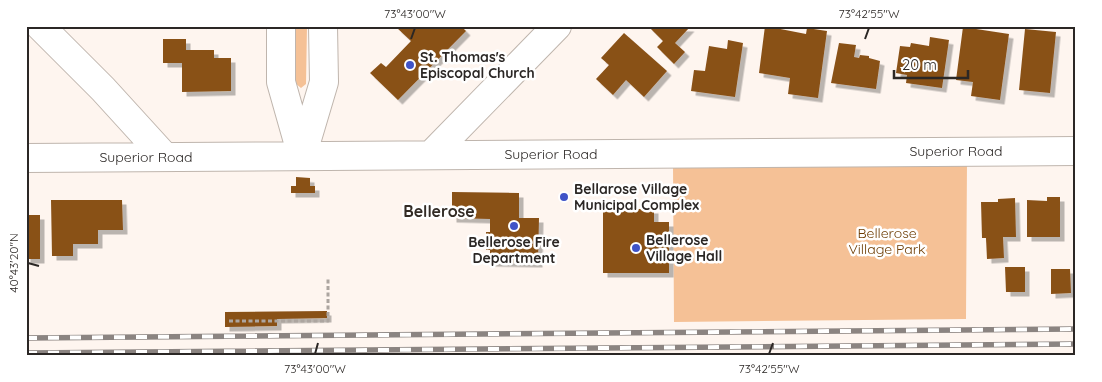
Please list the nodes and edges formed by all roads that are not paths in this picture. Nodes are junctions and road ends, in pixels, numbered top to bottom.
1 (40, 26) edge
2 (281, 26) edge
3 (324, 26) edge
4 (557, 26) edge
5 (1076, 150) edge
6 (431, 155) junction
7 (302, 156) junction
8 (165, 157) junction
9 (26, 158) edge

1 - 8 street
2 - 7 street
3 - 7 street
4 - 6 street
5 - 6 street, Superior Road
6 - 7 street, Superior Road
7 - 8 street, Superior Road
8 - 9 street, Superior Road

